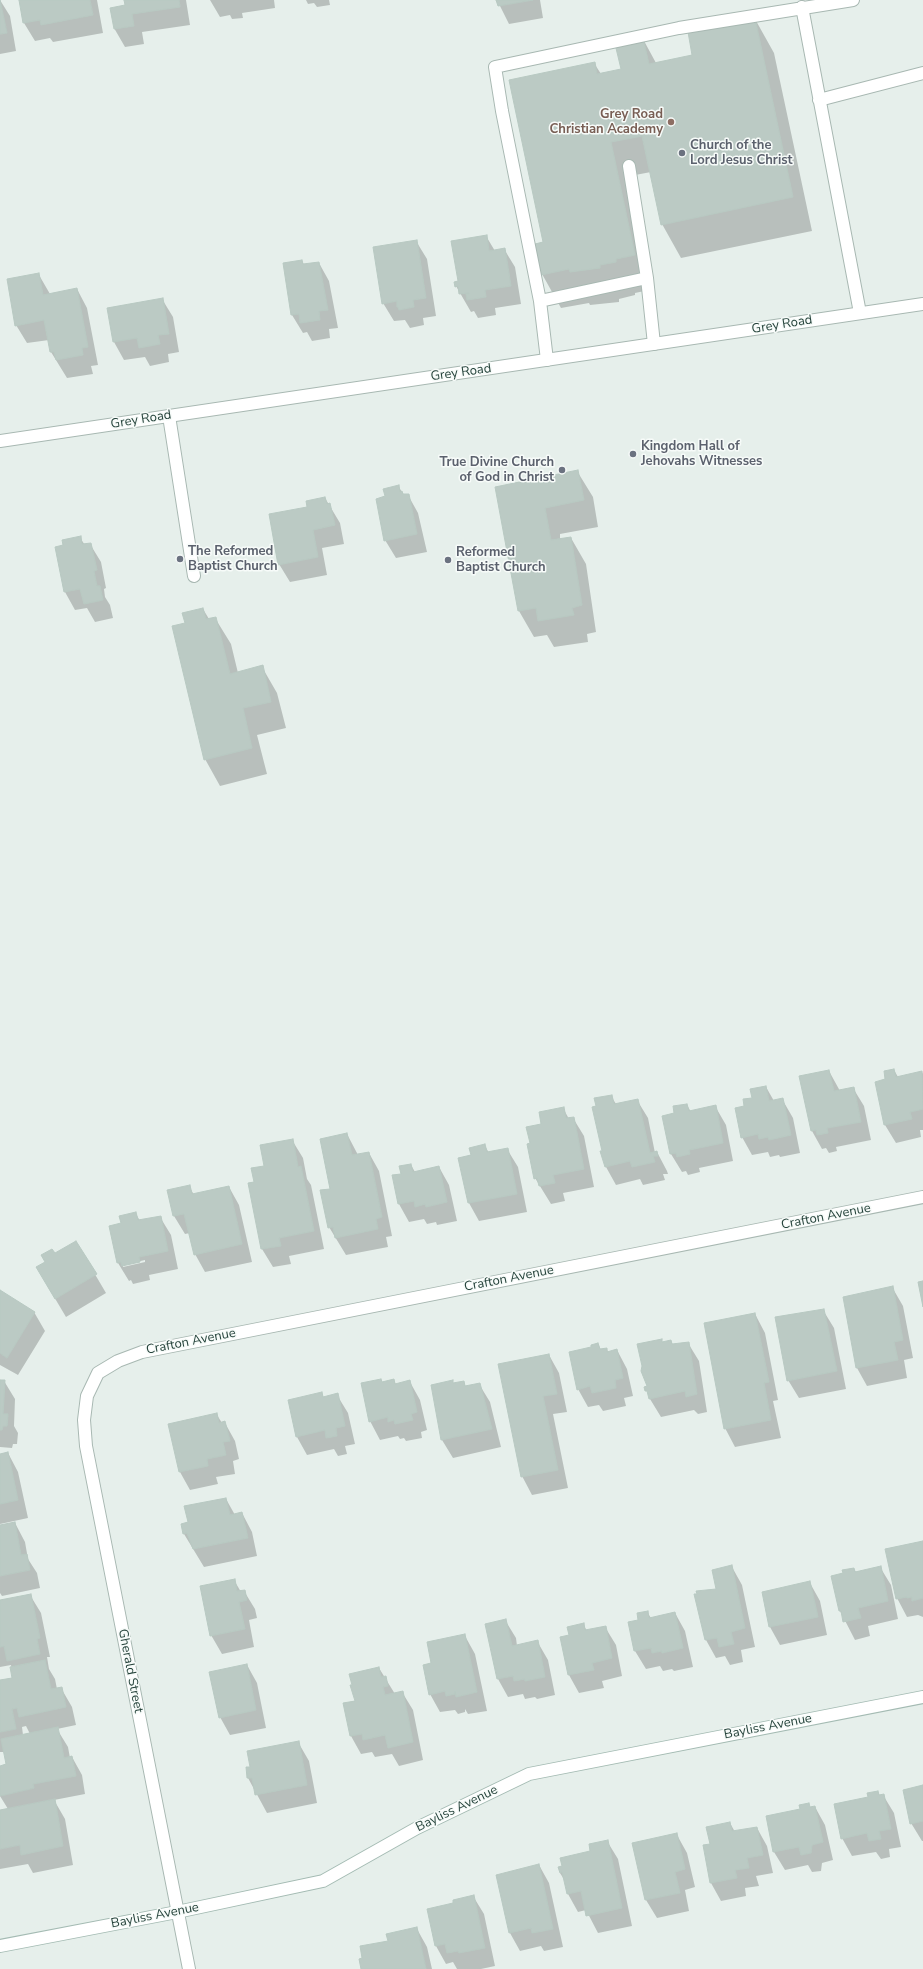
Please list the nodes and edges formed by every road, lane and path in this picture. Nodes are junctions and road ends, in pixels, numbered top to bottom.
1 (853, 0) edge
2 (802, 7) junction
3 (923, 73) edge
4 (819, 100) junction
5 (629, 166) dead end
6 (646, 278) junction
7 (540, 301) junction
8 (923, 304) edge
9 (860, 313) junction
10 (654, 344) junction
11 (547, 360) junction
12 (169, 416) junction
13 (0, 441) edge
14 (194, 576) dead end
15 (923, 1198) edge
16 (98, 1373) joint
17 (923, 1697) edge
18 (177, 1912) junction
19 (0, 1946) edge
20 (189, 1969) edge

1 - 2 street
2 - 4 street
2 - 7 street
3 - 4 street
4 - 9 street
5 - 6 street
6 - 7 street
6 - 10 street
7 - 11 street
8 - 9 street, Grey Road
9 - 10 street, Grey Road
10 - 11 street, Grey Road
11 - 12 street, Grey Road
12 - 13 street, Grey Road
12 - 14 street
15 - 16 street, Crafton Avenue
16 - 18 street, Gherald Street
17 - 18 street, Bayliss Avenue
18 - 19 street, Bayliss Avenue
18 - 20 street, Gherald Street

